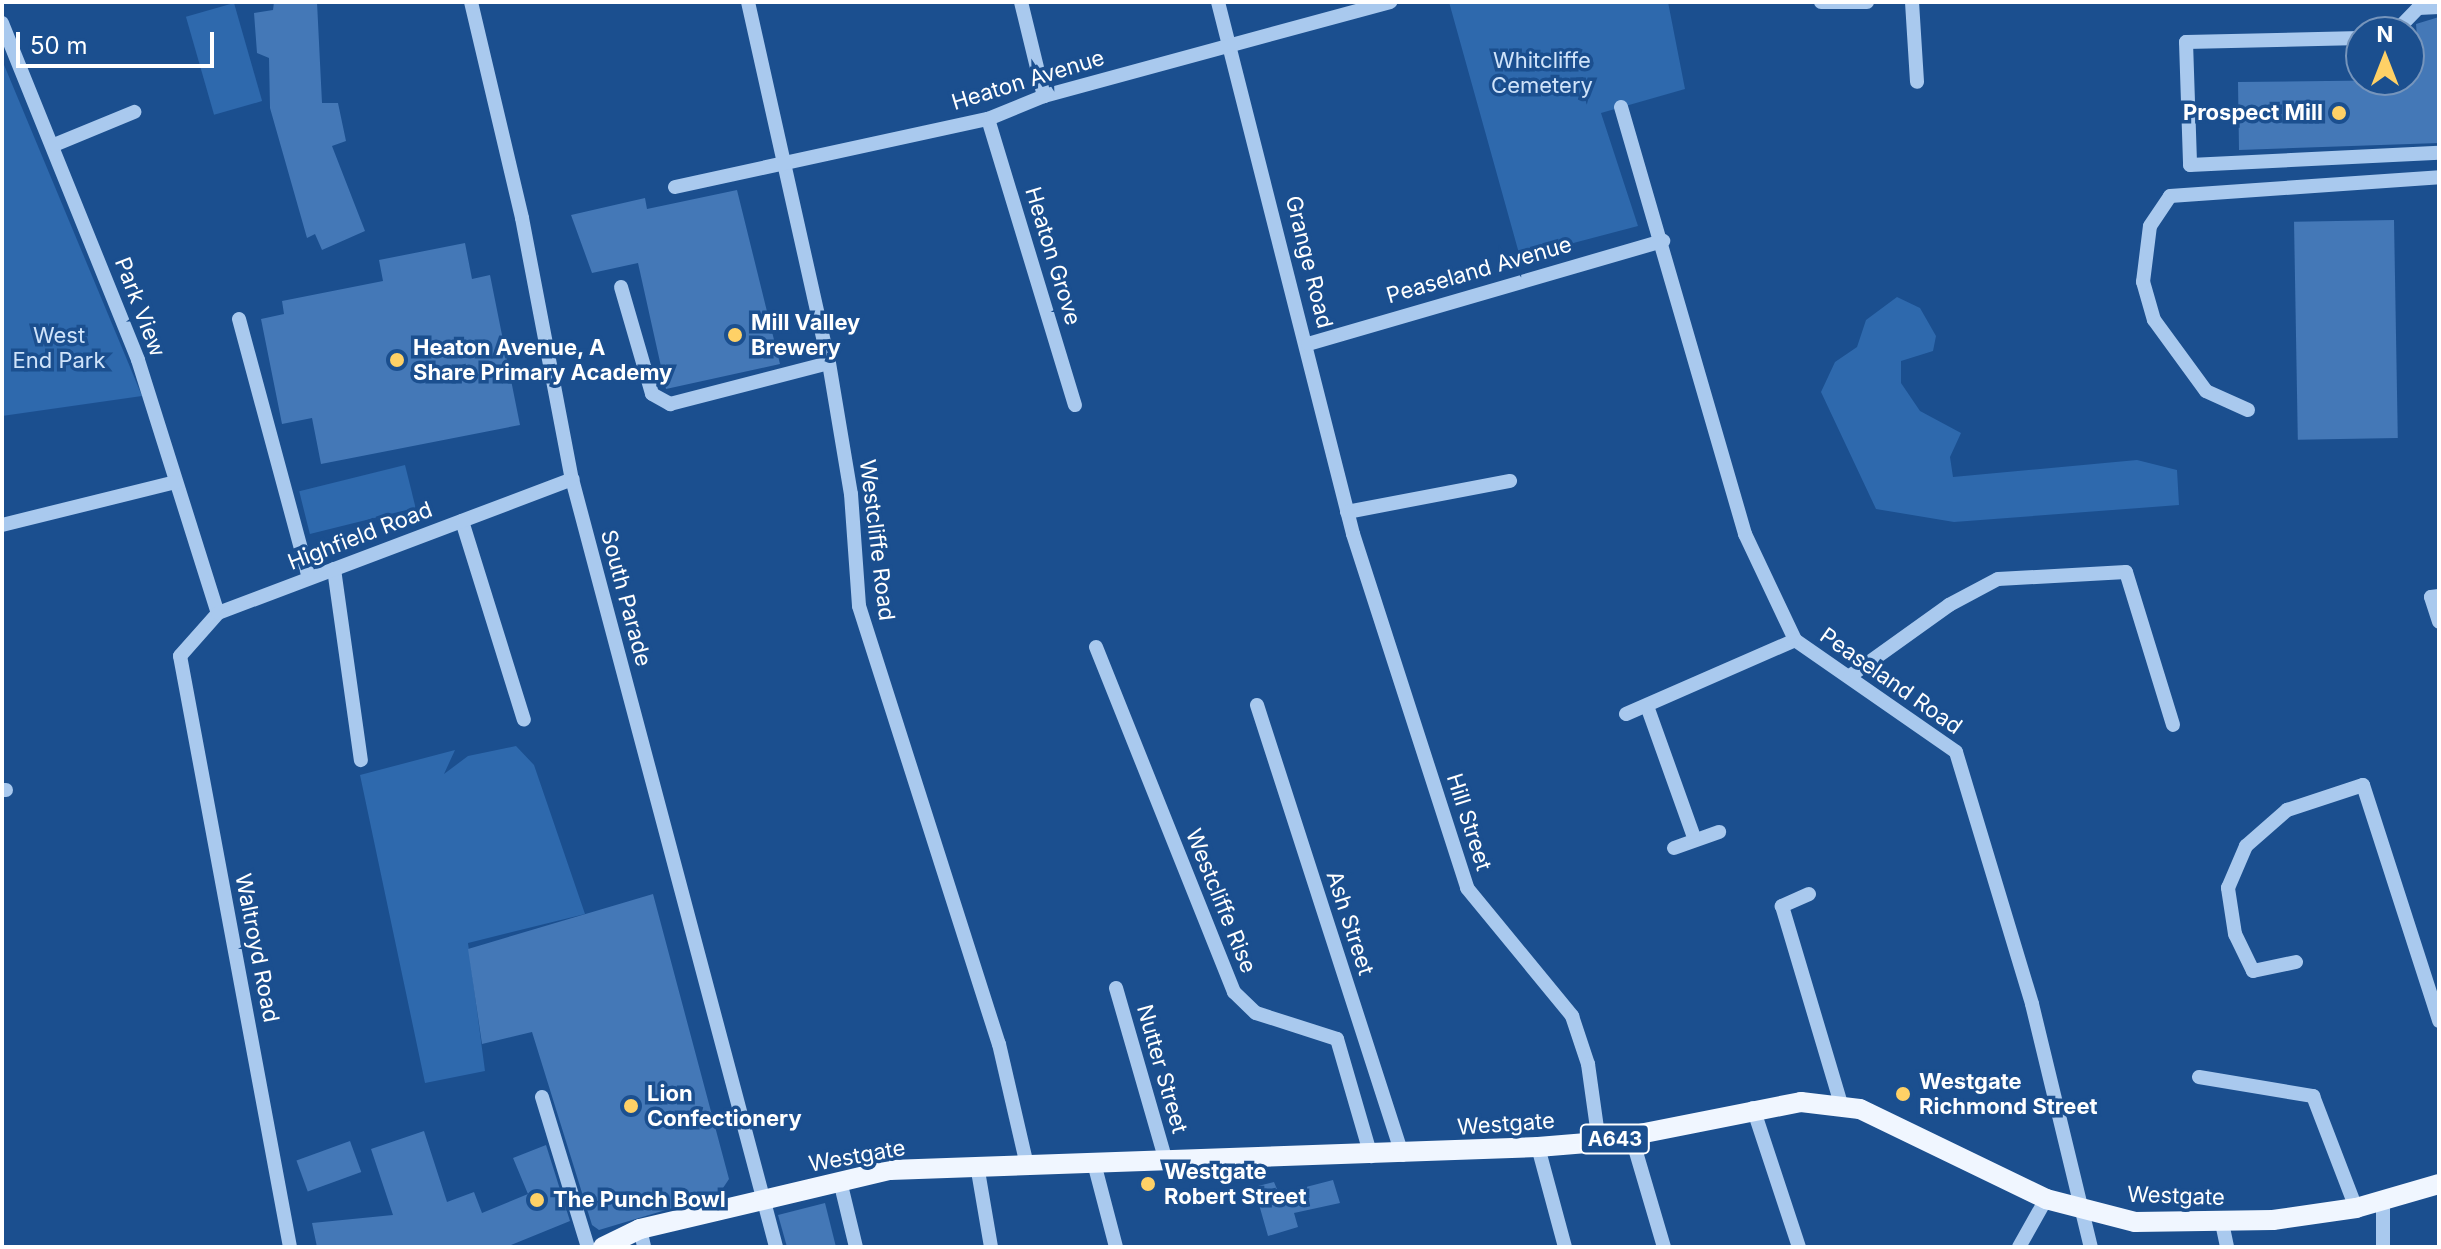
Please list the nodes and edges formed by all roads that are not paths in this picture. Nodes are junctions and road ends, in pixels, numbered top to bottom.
1 (471, 2) edge
2 (748, 2) edge
3 (1021, 2) edge
4 (1218, 2) edge
5 (1390, 2) edge
6 (1867, 2) edge
7 (1912, 2) edge
8 (1821, 3) edge
9 (2439, 7) edge
10 (2410, 16) edge
11 (2, 23) edge
12 (2345, 38) edge
13 (1231, 43) junction
14 (1917, 82) dead end
15 (1044, 96) junction
16 (1621, 107) dead end
17 (134, 112) dead end
18 (988, 119) junction
19 (54, 145) junction
20 (2439, 153) edge
21 (785, 164) junction
22 (2439, 177) edge
23 (675, 187) dead end
24 (1663, 241) junction
25 (621, 287) dead end
26 (239, 319) dead end
27 (1308, 344) junction
28 (829, 363) junction
29 (1075, 405) dead end
30 (2248, 410) dead end
31 (572, 479) junction
32 (1510, 481) dead end
33 (176, 482) junction
34 (1347, 512) junction
35 (462, 521) junction
36 (2, 525) edge
37 (1353, 534) joint
38 (334, 569) junction
39 (309, 578) junction
40 (2435, 597) edge
41 (218, 613) junction
42 (2439, 622) edge
43 (1795, 640) junction
44 (1096, 647) dead end
45 (180, 656) joint
46 (1850, 676) junction
47 (1257, 705) dead end
48 (1647, 706) junction
49 (1626, 714) dead end
50 (524, 720) dead end
51 (2173, 725) dead end
52 (361, 760) dead end
53 (1719, 832) dead end
54 (1694, 837) junction
55 (1674, 848) dead end
56 (1809, 894) dead end
57 (2296, 962) dead end
58 (1116, 988) dead end
59 (2439, 1021) edge
60 (2199, 1077) dead end
61 (542, 1097) dead end
62 (1842, 1107) junction
63 (1753, 1108) junction
64 (1631, 1135) junction
65 (1599, 1142) junction
66 (1538, 1147) junction
67 (1402, 1155) junction
68 (1371, 1156) junction
69 (1166, 1161) junction
70 (1094, 1163) junction
71 (977, 1165) junction
72 (1027, 1165) junction
73 (840, 1181) junction
74 (2439, 1184) edge
75 (762, 1199) junction
76 (2046, 1199) junction
77 (2383, 1200) junction
78 (2356, 1208) junction
79 (2083, 1210) junction
80 (2222, 1223) junction
81 (642, 1238) edge
82 (290, 1247) edge
83 (588, 1247) edge
84 (603, 1247) edge
85 (776, 1247) edge
86 (856, 1247) edge
87 (991, 1247) edge
88 (1116, 1247) edge
89 (1565, 1247) edge
90 (1664, 1247) edge
91 (1799, 1247) edge
92 (2019, 1247) edge
93 (2091, 1247) edge
94 (2227, 1247) edge
95 (2383, 1247) edge

1 - 31 street, South Parade
2 - 21 street, Westcliffe Road
3 - 15 street
4 - 13 street, Grange Road
5 - 13 street, Heaton Avenue
6 - 8 street
7 - 14 street
9 - 10 street
11 - 19 street, Park View
12 - 20 street
13 - 15 street, Heaton Avenue
13 - 27 street, Grange Road
15 - 18 street, Heaton Avenue
16 - 24 street, Peaseland Road
17 - 19 street
18 - 21 street, Heaton Avenue
18 - 29 street, Heaton Grove
19 - 33 street, Park View
21 - 23 street, Heaton Avenue
21 - 28 street, Westcliffe Road
22 - 30 street
24 - 27 street, Peaseland Avenue
24 - 43 street, Peaseland Road
25 - 28 street
26 - 39 street
27 - 34 street, Grange Road
28 - 72 street, Westcliffe Road
31 - 35 street, Highfield Road
31 - 75 street, South Parade
32 - 34 street
33 - 36 street
33 - 41 street, Park View
34 - 37 street, Grange Road
35 - 38 street, Highfield Road
35 - 50 street
37 - 65 street, Hill Street
38 - 39 street, Highfield Road
38 - 52 street
39 - 41 street, Highfield Road
40 - 42 street
41 - 45 street, Highfield Road
43 - 46 street, Peaseland Road
43 - 48 street
44 - 68 street, Westcliffe Rise
45 - 82 street, Waltroyd Road
46 - 51 street
46 - 79 street, Peaseland Road
47 - 67 street, Ash Street
48 - 49 street
48 - 54 street
53 - 54 street
54 - 55 street
56 - 62 street
57 - 59 street
58 - 69 street, Nutter Street
60 - 78 street
61 - 83 street
62 - 63 main road, Westgate / A643
62 - 76 main road, Westgate / A643
63 - 64 main road, Westgate / A643
63 - 91 street
64 - 65 main road, Westgate / A643
64 - 90 street
65 - 66 main road, Westgate / A643
66 - 67 main road, Westgate / A643
66 - 89 street
67 - 68 main road, Westgate / A643
68 - 69 main road, Westgate / A643
69 - 70 main road, Westgate / A643
70 - 72 main road, Westgate / A643
70 - 88 street
71 - 72 main road, Westgate / A643
71 - 73 main road, Westgate / A643
71 - 87 street
73 - 75 main road, Westgate / A643
73 - 86 street
74 - 77 main road, Westgate / A643
75 - 81 main road, Westgate / A643
75 - 85 street, South Parade
76 - 79 main road, Westgate / A643
76 - 92 street
77 - 78 main road, Westgate / A643
77 - 95 street
78 - 80 main road, Westgate / A643
79 - 80 main road, Westgate / A643
79 - 93 street, Peaseland Road
80 - 94 street
81 - 84 main road, Westgate / A643

